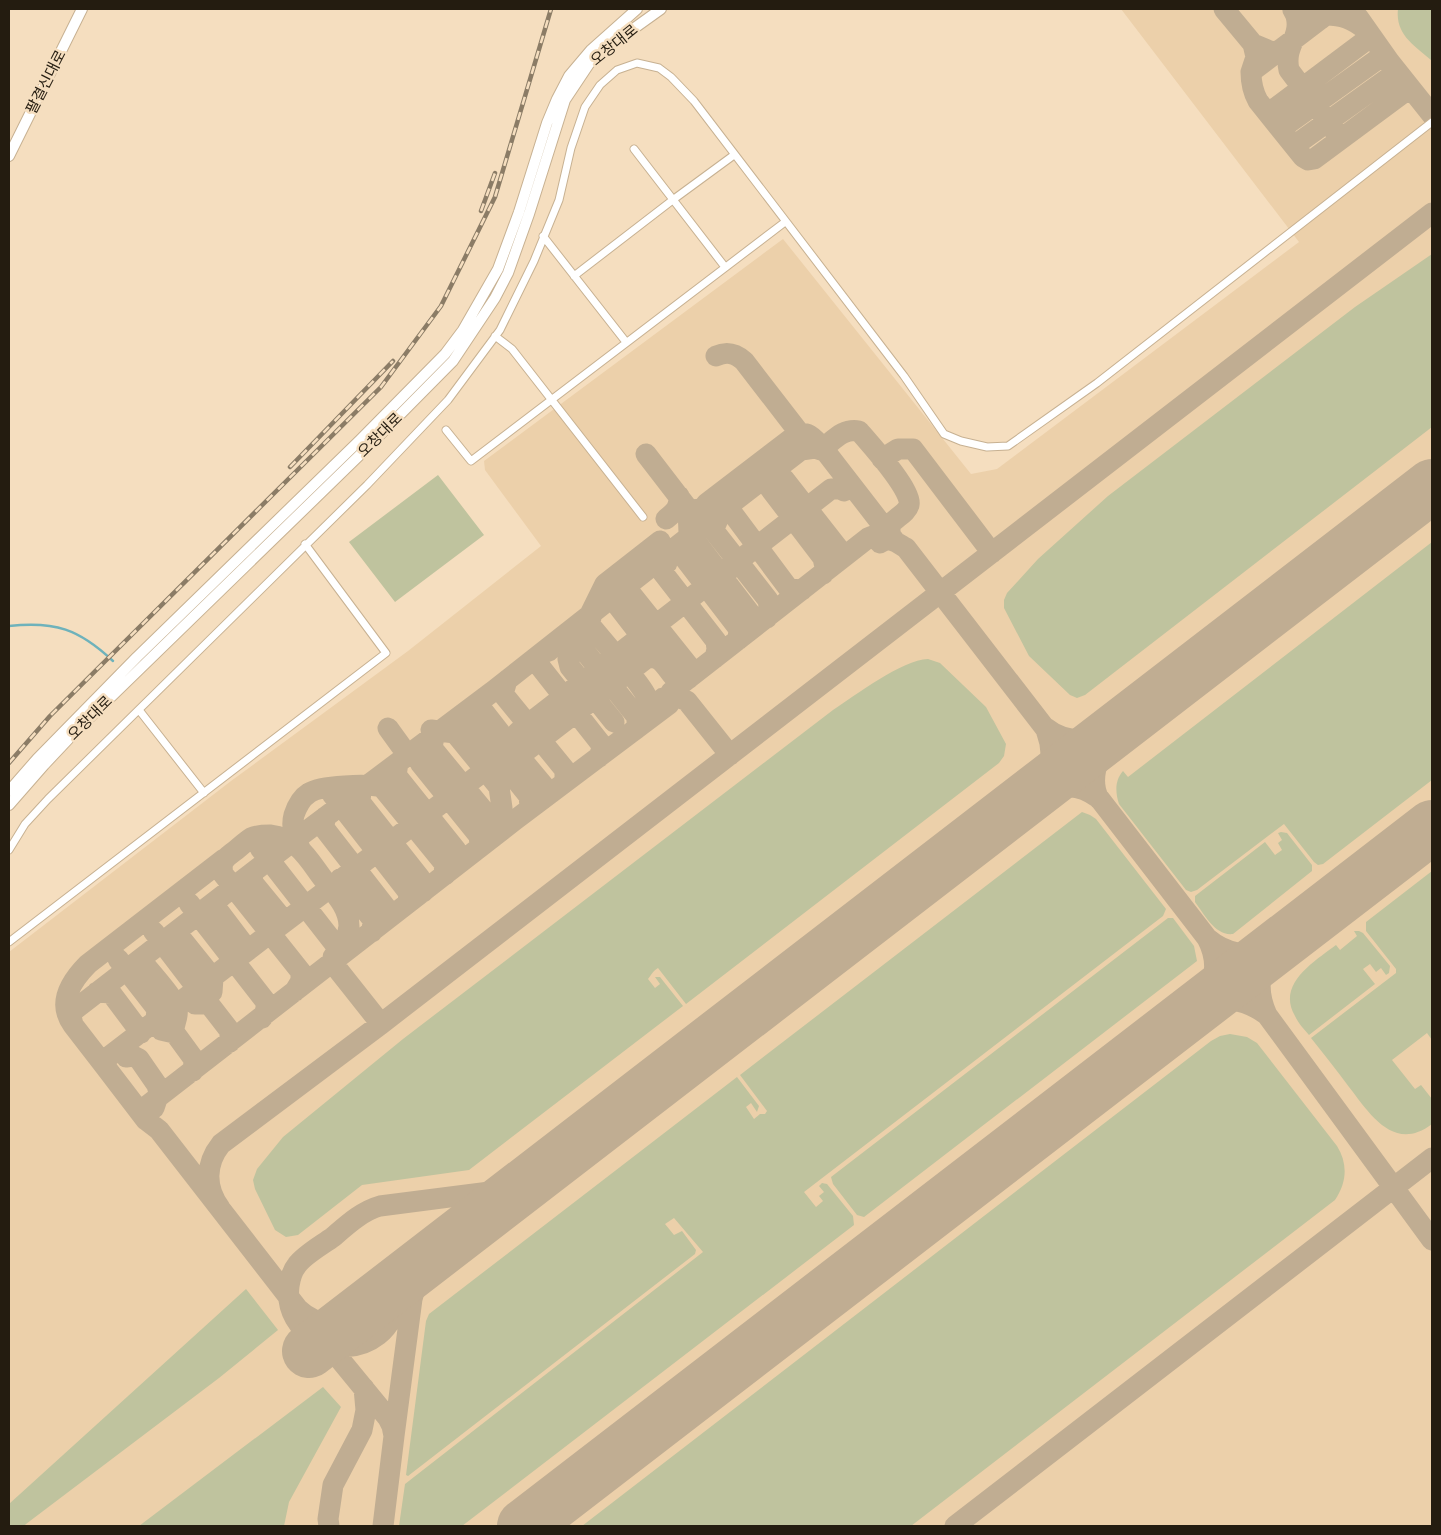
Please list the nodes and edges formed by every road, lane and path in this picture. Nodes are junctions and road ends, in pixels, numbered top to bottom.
1 (82, 9) edge
2 (637, 9) edge
3 (661, 9) edge
4 (1432, 122) edge
5 (634, 149) dead end
6 (734, 155) junction
7 (9, 156) edge
8 (674, 199) junction
9 (785, 222) junction
10 (544, 236) junction
11 (725, 266) junction
12 (574, 276) junction
13 (495, 336) junction
14 (626, 342) junction
15 (553, 400) junction
16 (446, 430) dead end
17 (643, 517) dead end
18 (305, 544) junction
19 (116, 686) junction
20 (139, 710) junction
21 (9, 791) edge
22 (204, 793) junction
23 (9, 805) edge
24 (9, 850) edge
25 (9, 942) edge

1 - 7 main road, 팔결신대로
2 - 19 main road, 오창대로
3 - 19 main road, 오창대로
4 - 9 street
5 - 8 street
6 - 8 street
6 - 9 street
6 - 10 street
8 - 11 street
8 - 12 street
9 - 11 street
10 - 12 street
10 - 13 street
11 - 14 street
12 - 14 street
13 - 15 street
13 - 18 street
14 - 15 street
15 - 16 street
15 - 17 street
18 - 20 street
18 - 22 street
19 - 21 main road, 오창대로
19 - 23 main road, 오창대로
20 - 22 street
20 - 24 street
22 - 25 street

